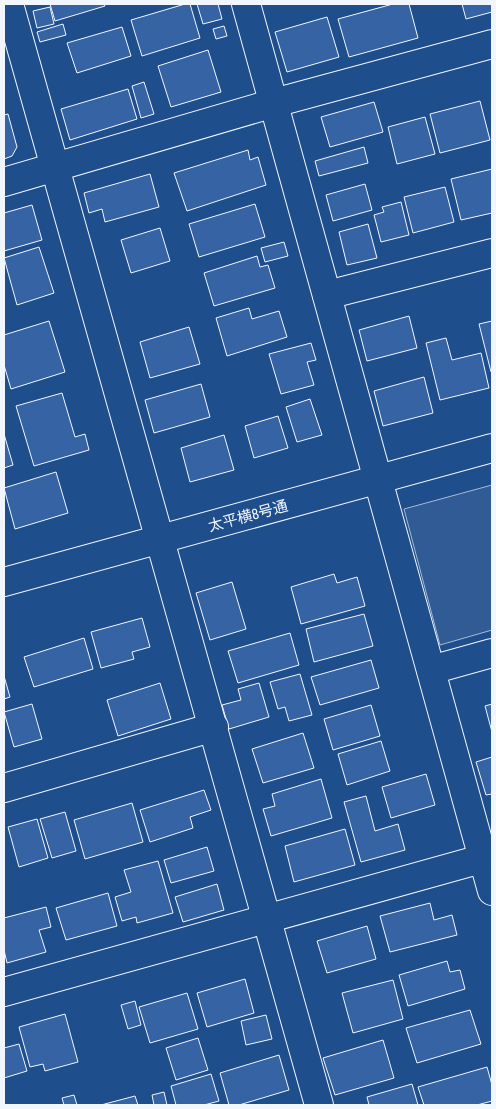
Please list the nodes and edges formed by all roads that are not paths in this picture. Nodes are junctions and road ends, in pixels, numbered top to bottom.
1 (9, 4) edge
2 (246, 4) edge
3 (492, 44) edge
4 (274, 103) junction
5 (54, 168) junction
6 (4, 182) edge
7 (492, 253) edge
8 (328, 295) junction
9 (492, 448) edge
10 (379, 480) junction
11 (162, 540) junction
12 (4, 582) edge
13 (492, 654) edge
14 (431, 670) junction
15 (214, 727) junction
16 (4, 788) edge
17 (488, 857) edge
18 (492, 890) edge
19 (267, 919) junction
20 (4, 992) edge
21 (319, 1105) edge

1 - 5 street
2 - 4 street
3 - 4 street
4 - 5 street
4 - 8 street
5 - 6 street
5 - 11 street
7 - 8 street
8 - 10 street
9 - 10 street, 太平横8号通
10 - 11 street, 太平横8号通
10 - 14 street
11 - 12 street, 太平横8号通
11 - 15 street
13 - 14 street
14 - 17 street
15 - 16 street
15 - 19 street
17 - 18 street
17 - 19 street
19 - 20 street
19 - 21 street

